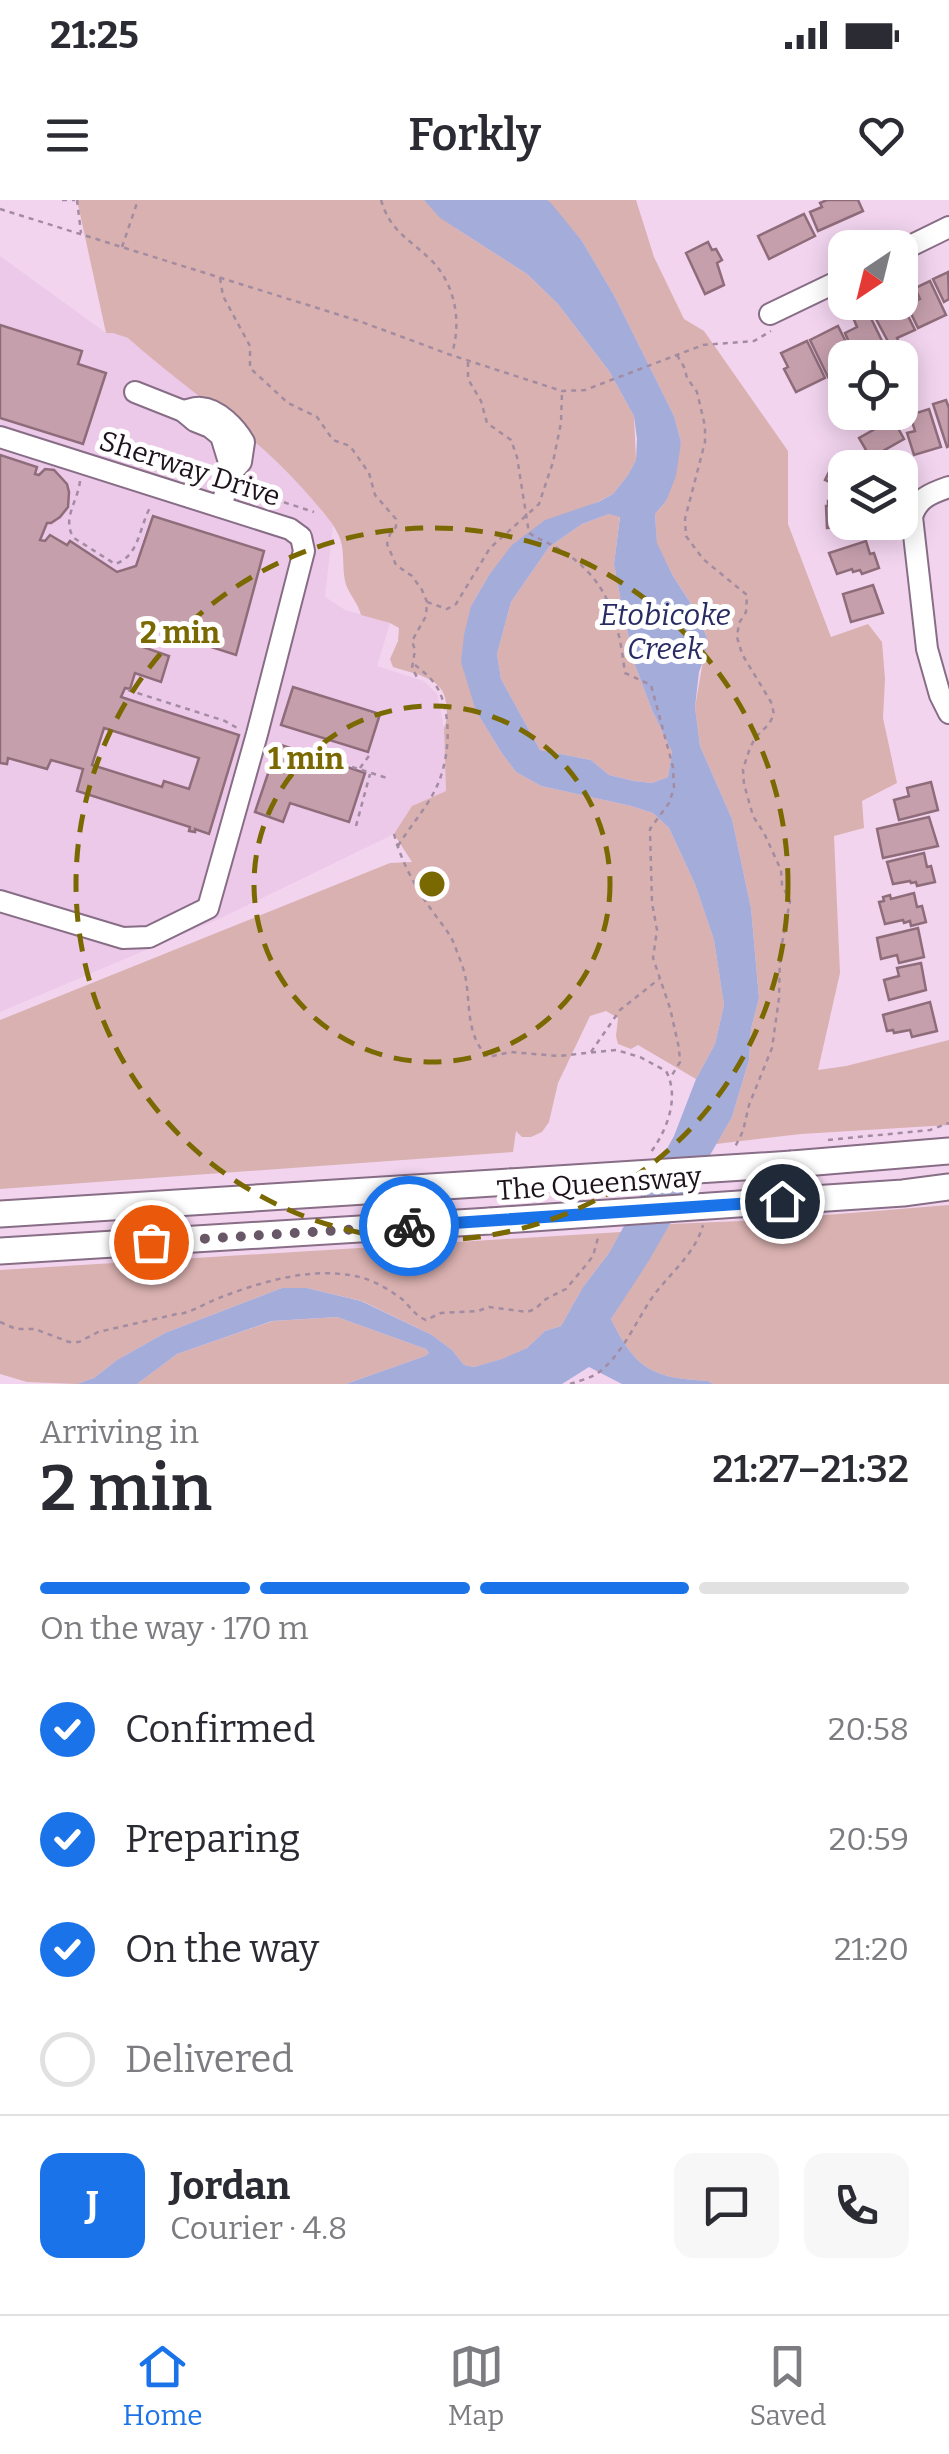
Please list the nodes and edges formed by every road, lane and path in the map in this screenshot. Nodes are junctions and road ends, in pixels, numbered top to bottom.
1 (62, 200) edge
2 (76, 200) edge
3 (138, 200) edge
4 (380, 200) edge
5 (0, 210) edge
6 (949, 227) edge
7 (82, 236) junction
8 (918, 242) edge
9 (122, 249) junction
10 (219, 276) junction
11 (828, 286) edge
12 (770, 314) joint
13 (677, 354) junction
14 (451, 355) junction
15 (468, 360) junction
16 (562, 391) junction
17 (135, 392) dead end
18 (0, 437) edge
19 (78, 474) dead end
20 (949, 488) edge
21 (242, 499) dead end
22 (154, 502) dead end
23 (221, 506) junction
24 (314, 512) dead end
25 (525, 517) junction
26 (427, 602) junction
27 (412, 663) junction
28 (418, 679) dead end
29 (128, 690) dead end
30 (949, 712) edge
31 (257, 734) junction
32 (370, 753) dead end
33 (334, 761) dead end
34 (359, 769) junction
35 (370, 773) junction
36 (387, 778) dead end
37 (356, 826) dead end
38 (397, 847) dead end
39 (0, 902) edge
40 (659, 980) junction
41 (590, 1053) dead end
42 (670, 1078) dead end
43 (949, 1123) edge
44 (820, 1144) dead end
45 (949, 1151) edge
46 (728, 1160) dead end
47 (949, 1188) edge
48 (0, 1214) edge
49 (704, 1222) dead end
50 (0, 1251) edge
51 (570, 1384) edge

1 - 2 path
2 - 7 path
3 - 9 path
4 - 14 path
5 - 7 path
6 - 8 street
7 - 9 path
9 - 10 path
10 - 14 path
10 - 26 path
11 - 12 street
12 - 13 path
13 - 16 path
13 - 46 path
14 - 15 path
15 - 16 path
15 - 25 path
16 - 25 path
17 - 23 street
18 - 23 street, Sherway Drive
19 - 22 path
20 - 30 street
21 - 24 path
23 - 31 street, Sherway Drive
25 - 26 path
25 - 40 path
26 - 27 path
27 - 28 path
27 - 38 path
29 - 31 path
31 - 39 street, Sherway Drive
32 - 34 path
33 - 34 path
34 - 35 path
35 - 36 path
35 - 37 path
40 - 41 path
40 - 42 path
43 - 44 path
45 - 48 main road, The Queensway, bridge
47 - 50 main road, The Queensway, bridge
49 - 51 path

